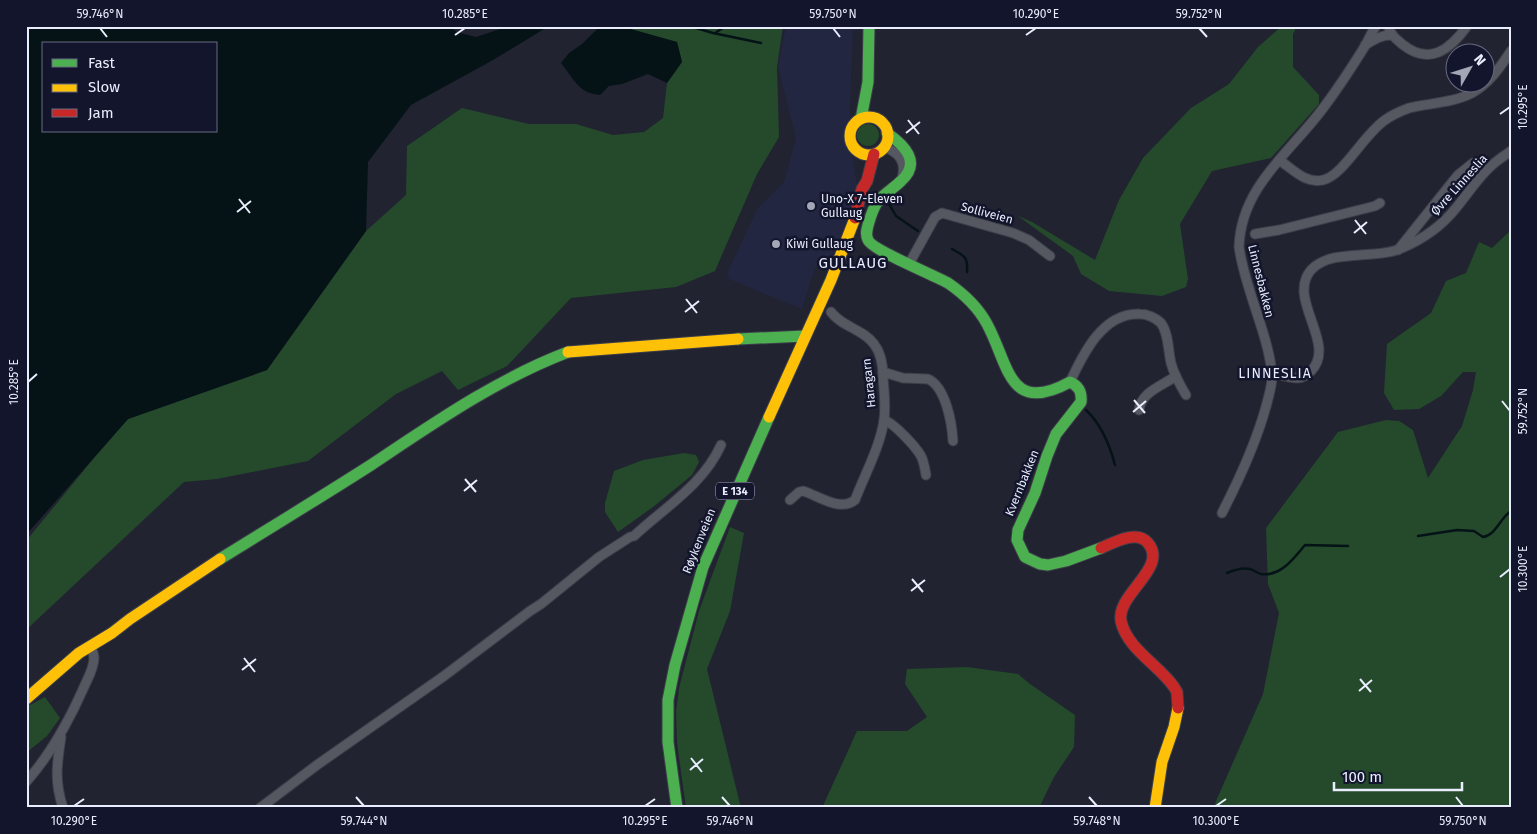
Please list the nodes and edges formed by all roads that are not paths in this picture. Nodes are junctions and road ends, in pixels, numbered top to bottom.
1 (869, 26) edge
2 (1376, 26) edge
3 (1388, 26) edge
4 (1467, 26) edge
5 (1392, 35) junction
6 (1365, 45) junction
7 (1511, 51) edge
8 (868, 82) junction
9 (861, 118) junction
10 (878, 119) junction
11 (887, 133) junction
12 (879, 150) junction
13 (1511, 151) edge
14 (859, 152) junction
15 (1279, 160) junction
16 (1473, 163) dead end
17 (902, 179) junction
18 (862, 189) junction
19 (1380, 203) dead end
20 (1254, 234) dead end
21 (1397, 250) junction
22 (1050, 256) dead end
23 (909, 264) junction
24 (831, 312) dead end
25 (805, 336) junction
26 (883, 372) junction
27 (1272, 373) junction
28 (1176, 376) junction
29 (1070, 382) junction
30 (1186, 395) dead end
31 (1139, 410) dead end
32 (884, 420) junction
33 (953, 441) dead end
34 (721, 445) dead end
35 (926, 475) dead end
36 (790, 500) dead end
37 (1222, 513) dead end
38 (91, 647) junction
39 (26, 699) edge
40 (61, 734) junction
41 (26, 782) edge
42 (63, 808) edge
43 (260, 808) edge
44 (677, 808) edge
45 (1155, 808) edge

1 - 8 main road, E 134
2 - 6 street, Linnesbakken
3 - 5 street
4 - 5 street
5 - 6 street
6 - 15 street, Linnesbakken
7 - 15 street
8 - 9 main road, E 134
8 - 10 main road, E 134
9 - 10 main road
9 - 14 main road, E 134
10 - 11 main road, E 134
11 - 12 main road, E 134
11 - 17 main road
12 - 14 main road
12 - 17 street
12 - 18 main road, Røykenveien / E 134
13 - 21 street, Øvre Linneslia
14 - 18 main road, Røykenveien / E 134
15 - 27 street, Linnesbakken
16 - 21 street
17 - 23 main road
18 - 25 main road, Røykenveien / E 134
19 - 20 street
21 - 27 street, Øvre Linneslia
22 - 23 street, Solliveien
23 - 29 main road
24 - 26 street, Haragarn
25 - 38 main road
25 - 44 main road, Røykenveien / E 134
26 - 32 street, Haragarn
26 - 33 street
27 - 37 street, Linnesbakken
28 - 29 street
28 - 30 street
28 - 31 street
29 - 45 main road, Kvernbakken
32 - 35 street
32 - 36 street, Haragarn
34 - 43 street
38 - 39 main road
38 - 40 street
40 - 41 street
40 - 42 street

